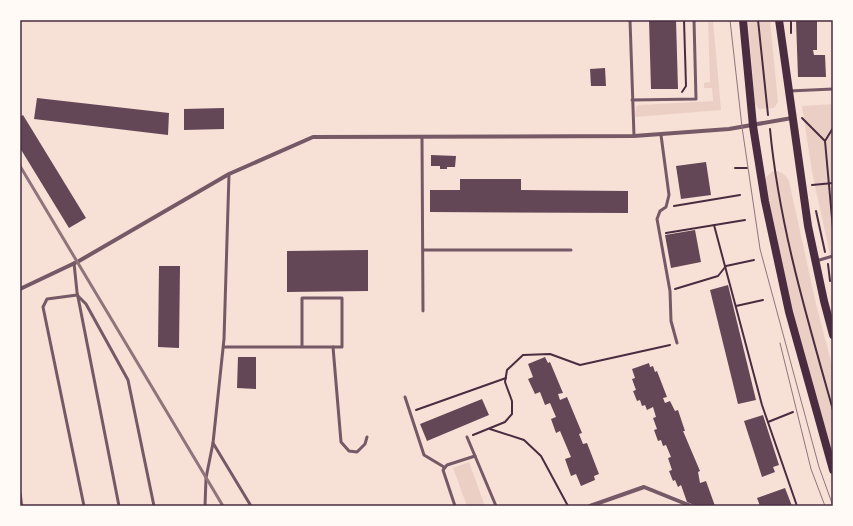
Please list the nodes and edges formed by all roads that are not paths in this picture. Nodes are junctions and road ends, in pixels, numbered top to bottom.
1 (630, 20) edge
2 (694, 20) edge
3 (743, 20) edge
4 (779, 20) edge
5 (833, 89) edge
6 (788, 91) junction
7 (632, 100) junction
8 (796, 117) junction
9 (753, 126) junction
10 (661, 135) junction
11 (634, 136) junction
12 (422, 137) junction
13 (229, 174) junction
14 (424, 250) junction
15 (571, 250) dead end
16 (833, 256) edge
17 (816, 261) junction
18 (74, 263) junction
19 (20, 289) edge
20 (77, 295) junction
21 (423, 311) dead end
22 (833, 335) edge
23 (677, 343) road end
24 (302, 346) junction
25 (333, 347) junction
26 (224, 348) junction
27 (405, 397) dead end
28 (367, 437) dead end
29 (467, 437) road end
30 (213, 443) junction
31 (475, 456) junction
32 (444, 467) junction
33 (833, 470) edge
34 (84, 506) edge
35 (119, 506) edge
36 (154, 506) edge
37 (205, 506) edge
38 (252, 506) edge
39 (455, 506) edge
40 (496, 506) edge
41 (590, 506) edge
42 (691, 506) edge

1 - 7 lane
2 - 7 lane
3 - 9 main road
4 - 6 main road
5 - 6 lane
6 - 8 main road
7 - 11 lane
8 - 9 street
8 - 17 main road
9 - 10 street
9 - 33 main road
10 - 11 street
10 - 23 lane
11 - 12 street
12 - 13 street
12 - 14 lane
13 - 18 street
13 - 26 lane
14 - 15 lane
14 - 21 lane
16 - 17 lane
17 - 22 main road
18 - 19 street
18 - 20 lane
20 - 34 lane
20 - 35 lane
20 - 36 lane
24 - 25 lane
24 - 25 lane
24 - 26 lane
25 - 28 lane
26 - 30 lane
27 - 32 lane
29 - 31 lane
30 - 37 lane
30 - 38 lane
31 - 32 lane
31 - 40 lane
32 - 39 lane
41 - 42 street

